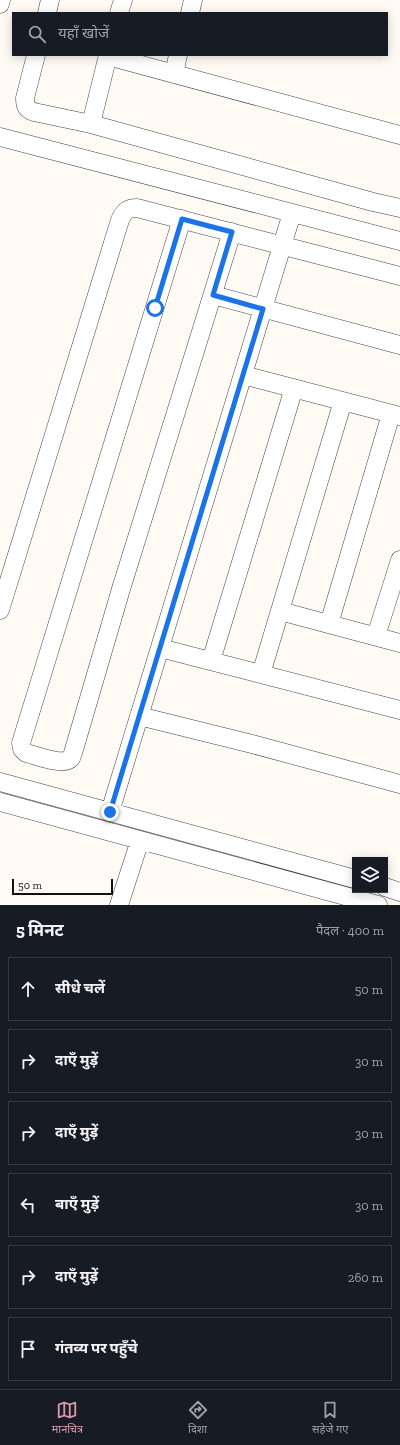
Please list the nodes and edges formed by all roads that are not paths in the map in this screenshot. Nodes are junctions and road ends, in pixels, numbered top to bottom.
1 (1, 0) edge
2 (50, 0) edge
3 (123, 0) edge
4 (193, 0) edge
5 (0, 4) edge
6 (46, 12) edge
7 (119, 12) edge
8 (190, 12) edge
9 (36, 56) edge
10 (108, 56) edge
11 (111, 56) edge
12 (178, 56) edge
13 (174, 74) junction
14 (91, 124) junction
15 (400, 135) edge
16 (0, 137) edge
17 (400, 208) edge
18 (292, 213) junction
19 (182, 219) junction
20 (232, 232) junction
21 (400, 241) edge
22 (282, 245) junction
23 (400, 276) edge
24 (213, 295) junction
25 (263, 309) junction
26 (400, 345) edge
27 (243, 375) junction
28 (294, 388) junction
29 (343, 401) junction
30 (396, 415) edge
31 (400, 560) edge
32 (0, 610) edge
33 (280, 611) junction
34 (329, 624) junction
35 (376, 636) junction
36 (400, 643) edge
37 (160, 648) junction
38 (211, 661) junction
39 (261, 674) junction
40 (400, 710) edge
41 (139, 716) junction
42 (0, 782) edge
43 (400, 784) edge
44 (0, 802) edge
45 (110, 812) junction
46 (140, 840) junction
47 (352, 878) edge
48 (388, 888) edge
49 (400, 892) edge
50 (119, 905) edge
51 (378, 905) edge

1 - 5 street
2 - 6 street
3 - 7 street
4 - 8 street
9 - 14 street
10 - 14 street
11 - 13 street
12 - 13 street
13 - 15 street
14 - 17 street
16 - 18 street
18 - 21 street
18 - 22 street
19 - 20 street
19 - 24 street
19 - 32 street
20 - 22 street
20 - 24 street
22 - 23 street
22 - 25 street
24 - 25 street
25 - 26 street
25 - 27 street
27 - 28 street
27 - 37 street
28 - 29 street
28 - 38 street
29 - 30 street
29 - 33 street
30 - 34 street
31 - 35 street
33 - 34 street
33 - 39 street
34 - 35 street
35 - 36 street
37 - 38 street
37 - 41 street
38 - 39 street
39 - 40 street
41 - 43 street
41 - 45 street
42 - 45 street
44 - 46 street
45 - 47 street
46 - 50 street
46 - 51 street
48 - 49 street

